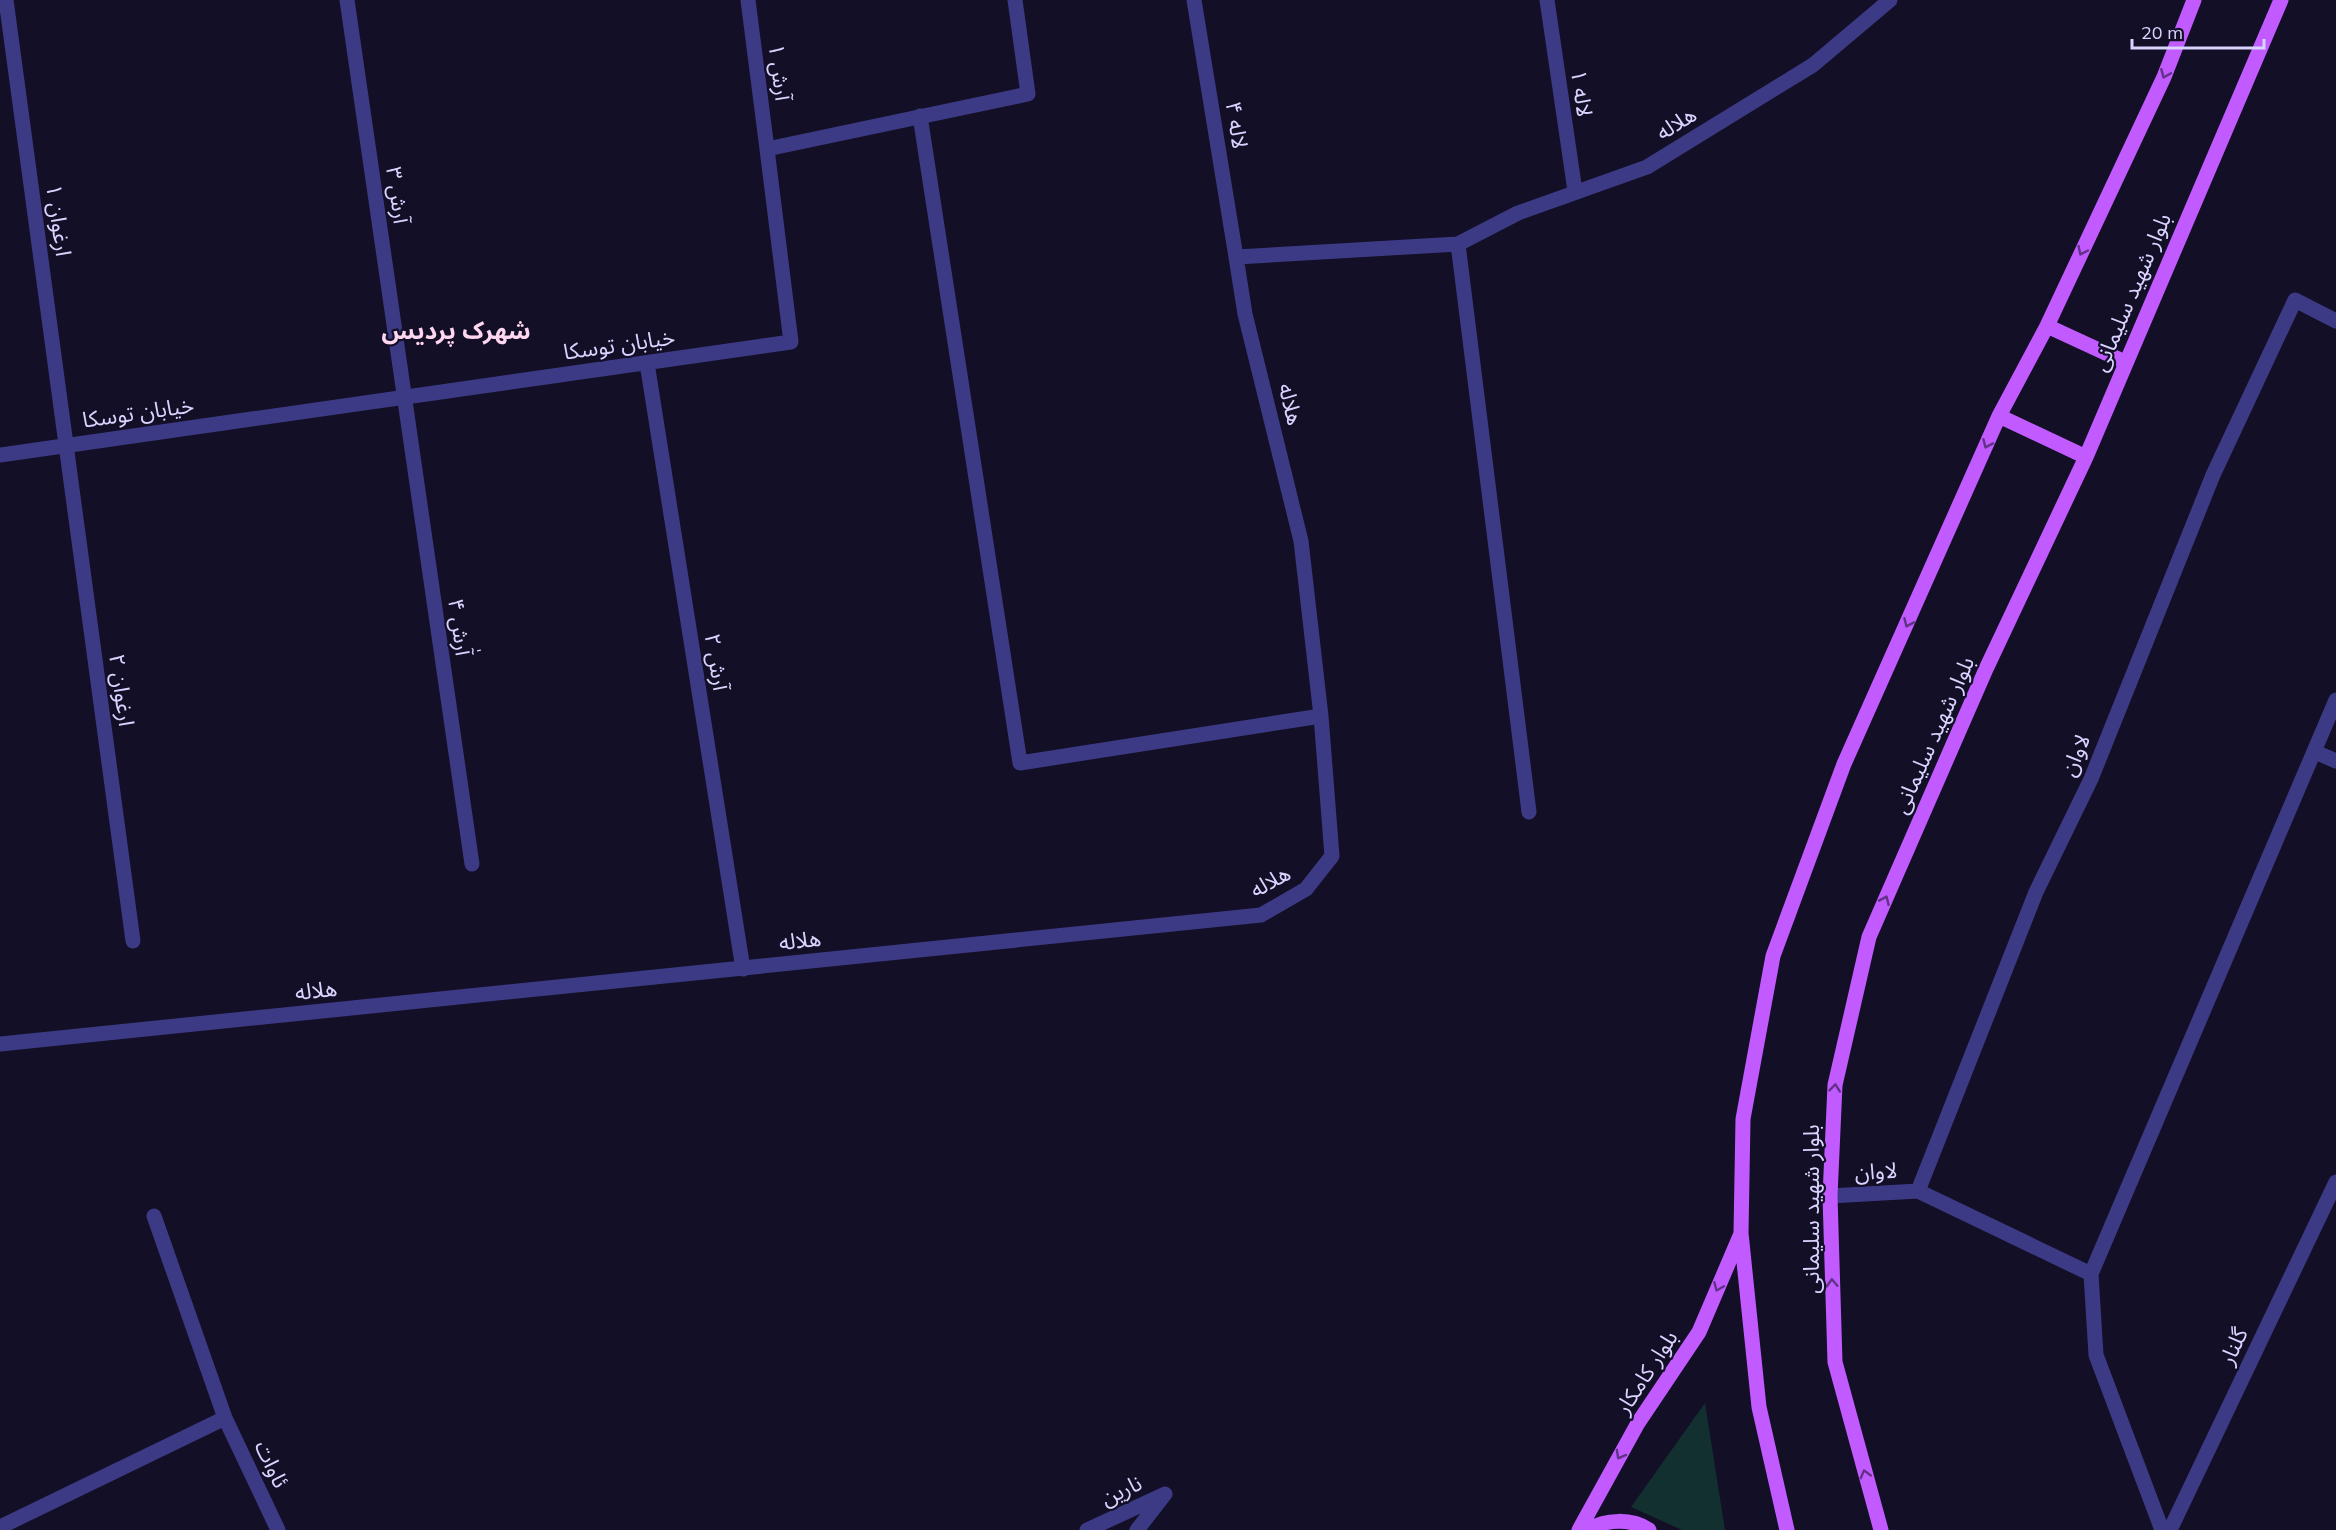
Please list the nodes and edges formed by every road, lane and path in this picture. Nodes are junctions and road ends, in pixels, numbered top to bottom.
1 (6, 0) edge
2 (347, 0) edge
3 (748, 0) edge
4 (1014, 0) edge
5 (1194, 0) edge
6 (1547, 0) edge
7 (1890, 0) edge
8 (2194, 0) edge
9 (2281, 0) edge
10 (920, 116) junction
11 (767, 149) junction
12 (1575, 191) junction
13 (1458, 244) junction
14 (1236, 257) junction
15 (2336, 321) edge
16 (2047, 326) junction
17 (2125, 362) junction
18 (647, 363) junction
19 (404, 397) junction
20 (1999, 416) junction
21 (67, 446) junction
22 (0, 455) edge
23 (2086, 457) junction
24 (2336, 700) edge
25 (1321, 716) junction
26 (2315, 752) junction
27 (2336, 761) edge
28 (1529, 812) dead end
29 (472, 864) dead end
30 (133, 942) dead end
31 (743, 969) junction
32 (0, 1044) edge
33 (2336, 1182) edge
34 (1918, 1191) junction
35 (1830, 1196) junction
36 (154, 1216) dead end
37 (1741, 1233) junction
38 (2091, 1274) junction
39 (225, 1418) junction
40 (0, 1527) edge
41 (278, 1530) edge
42 (1087, 1530) edge
43 (1137, 1530) edge
44 (1579, 1530) edge
45 (1588, 1530) edge
46 (1649, 1530) edge
47 (1787, 1530) edge
48 (1881, 1530) edge
49 (2162, 1530) edge
50 (2170, 1530) edge

1 - 21 street, ارغوان ۱
2 - 19 street, آرش ۳
3 - 11 street, آرش ۱
4 - 10 street
5 - 14 street, لاله ۴
6 - 12 street, لاله ۱
7 - 12 street, هلاله
8 -> 16 main road
9 - 17 main road, بلوار شهید سلیمانی
10 - 11 street
10 - 25 street
11 - 18 street, خیابان توسکا
12 - 13 street, هلاله
13 - 14 street, هلاله
13 - 28 street
14 - 25 street, هلاله
15 - 34 street, لاوان
16 - 17 main road
16 - 20 main road
17 - 23 main road, بلوار شهید سلیمانی
18 - 19 street, خیابان توسکا
18 - 31 street, آرش ۲
19 - 21 street, خیابان توسکا
19 - 29 street, آٰرش ۴
20 - 23 main road
20 -> 37 main road
21 - 22 street, خیابان توسکا
21 - 30 street, ارغوان ۲
35 -> 23 main road, بلوار شهید سلیمانی
24 - 26 street
25 - 31 street, هلاله
26 - 27 street
26 - 38 street
31 - 32 street, هلاله
33 - 50 street, گلنار
34 - 35 street, لاوان
34 - 38 street
48 -> 35 main road, بلوار شهید سلیمانی
36 - 39 street, ئاوات
37 -> 44 main road, بلوار کامکار
37 - 47 main road
38 - 49 street
39 - 40 street
39 - 41 street, ئاوات
42 - 43 street, نارین
45 - 46 main road

